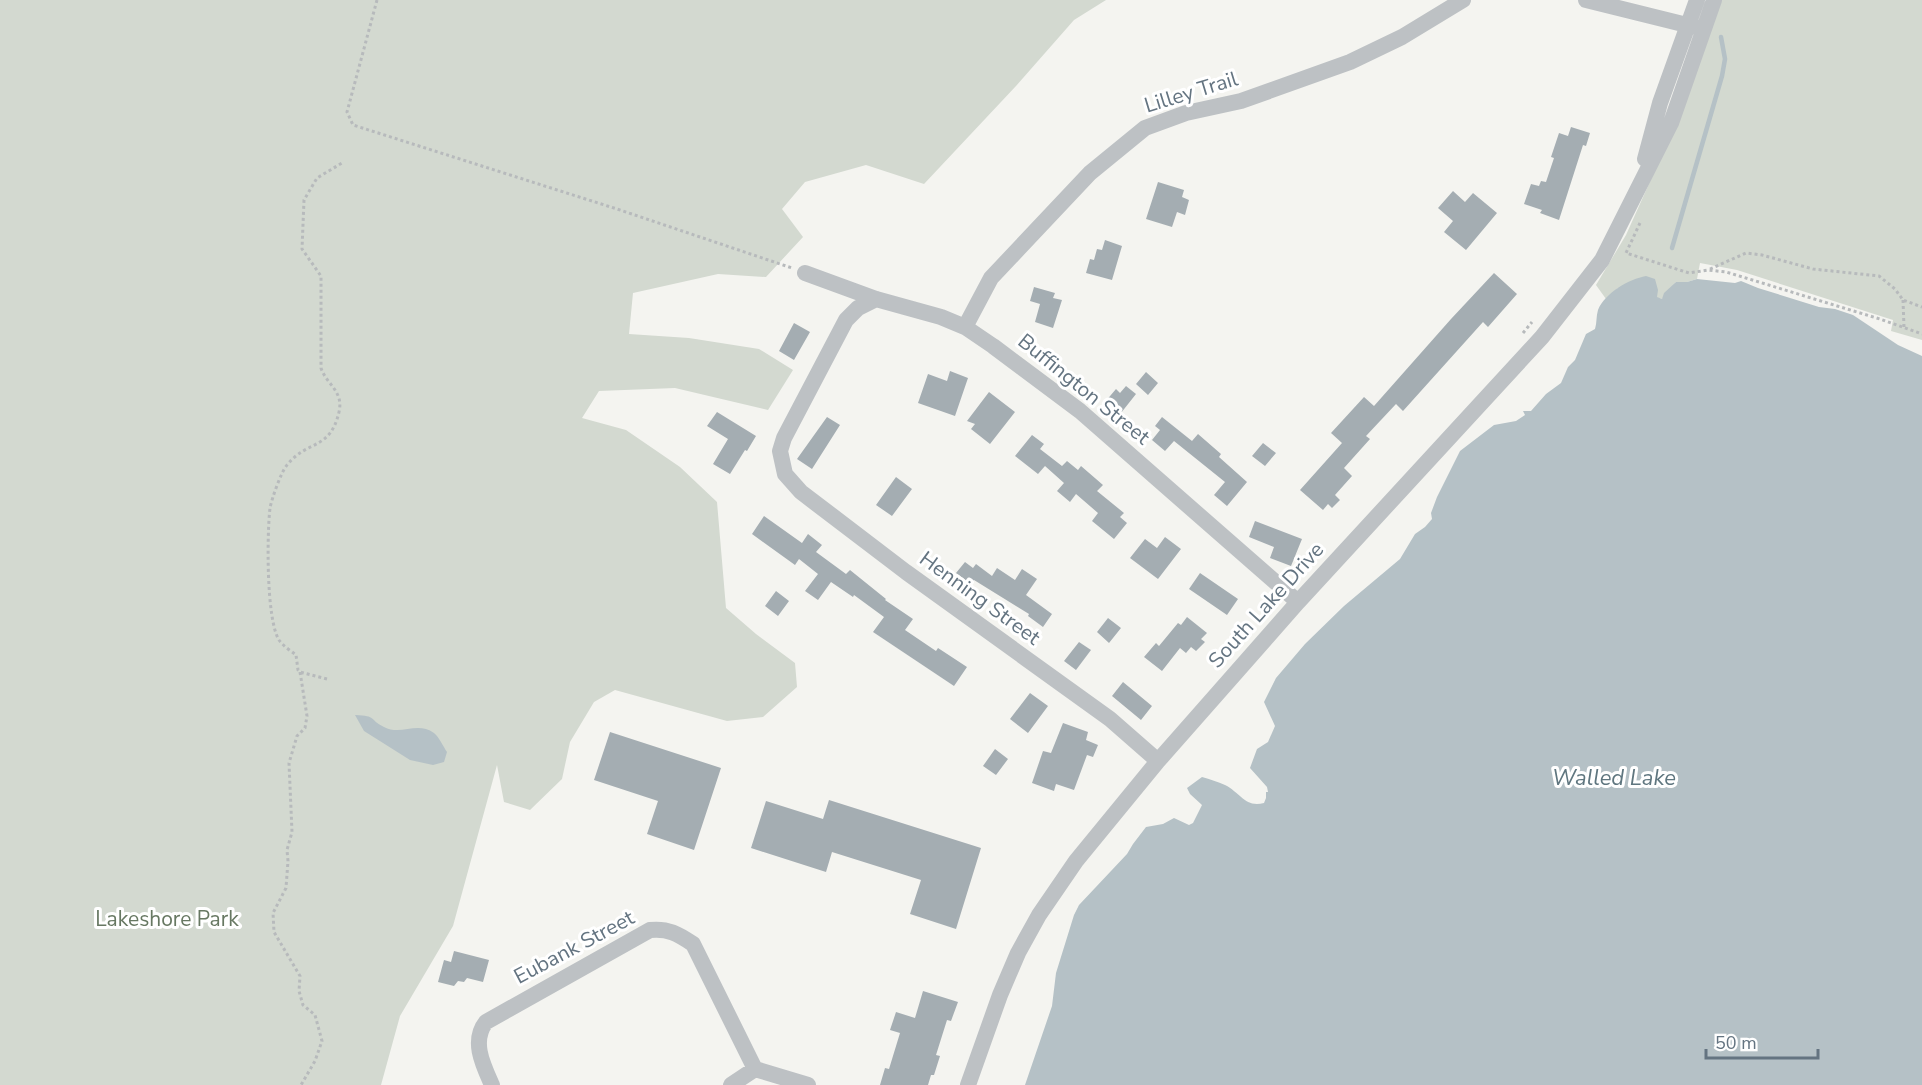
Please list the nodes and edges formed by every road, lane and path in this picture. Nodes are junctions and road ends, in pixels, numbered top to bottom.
1 (377, 0) edge
2 (1463, 0) edge
3 (1586, 0) edge
4 (1697, 0) edge
5 (1714, 0) edge
6 (1696, 27) junction
7 (342, 163) dead end
8 (1643, 216) dead end
9 (1708, 270) junction
10 (805, 273) joint
11 (876, 298) junction
12 (1904, 300) junction
13 (1922, 307) edge
14 (1533, 321) dead end
15 (965, 327) junction
16 (1904, 327) junction
17 (1922, 334) edge
18 (1520, 336) dead end
19 (1298, 602) junction
20 (300, 672) junction
21 (327, 679) dead end
22 (1158, 761) junction
23 (755, 1069) junction
24 (301, 1085) edge
25 (492, 1085) edge
26 (731, 1085) edge
27 (808, 1085) edge
28 (968, 1085) edge

1 - 10 path
2 - 15 street, Lilley Trail
3 - 6 street
4 - 6 street, South Lake Drive
5 - 6 street, South Lake Drive
6 - 19 street, South Lake Drive
7 - 20 path
8 - 9 path
9 - 12 path
9 - 16 path
10 - 11 street, Buffington Street
11 - 15 street, Buffington Street
11 - 22 street, Henning Street
12 - 13 path
12 - 16 path
14 - 18 path
15 - 19 street, Buffington Street
16 - 17 path
19 - 22 street, South Lake Drive
20 - 21 path
20 - 24 path
22 - 28 street, South Lake Drive
23 - 25 street, Eubank Street
23 - 26 street
23 - 27 street

